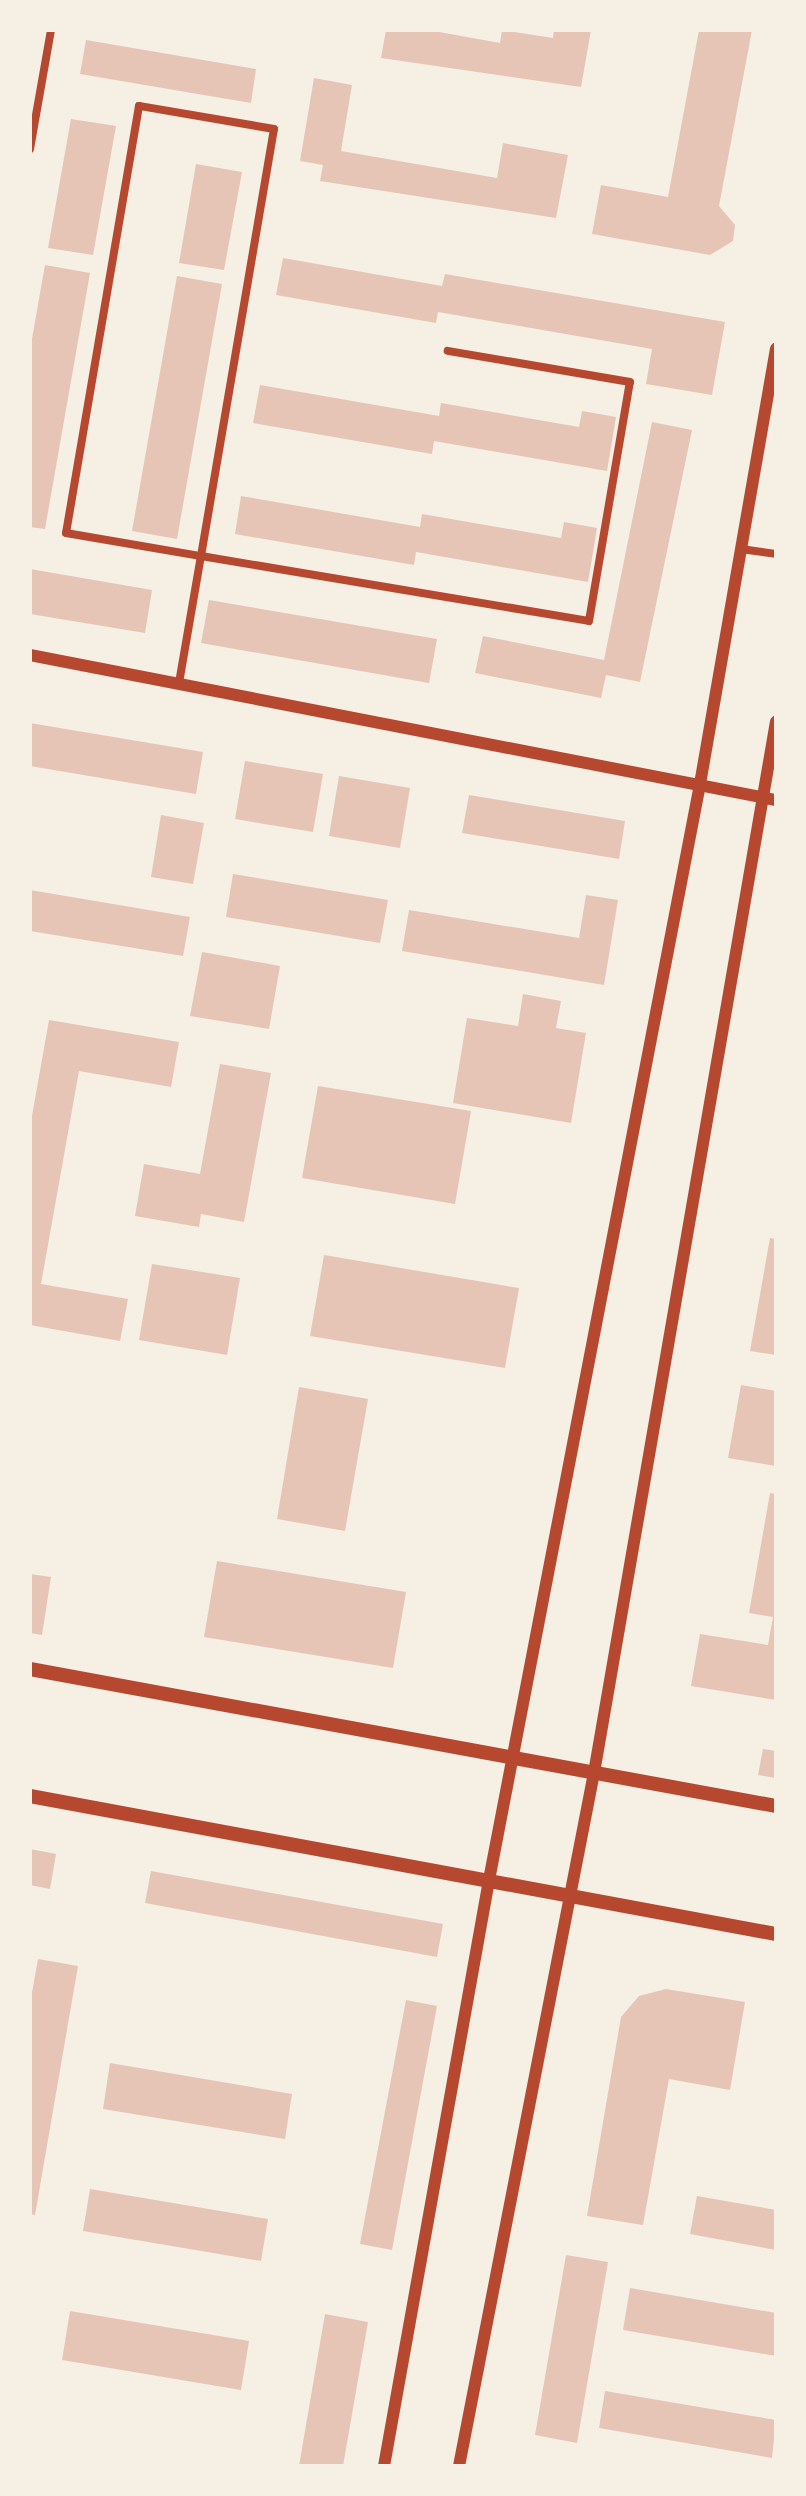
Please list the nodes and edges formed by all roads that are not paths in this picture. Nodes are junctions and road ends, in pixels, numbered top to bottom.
1 (51, 30) edge
2 (30, 149) edge
3 (776, 349) edge
4 (448, 351) dead end
5 (741, 549) junction
6 (776, 554) edge
7 (201, 556) junction
8 (30, 655) edge
9 (179, 683) junction
10 (776, 722) edge
11 (700, 784) junction
12 (762, 798) junction
13 (776, 800) edge
14 (30, 1669) edge
15 (514, 1758) junction
16 (594, 1773) junction
17 (30, 1796) edge
18 (776, 1806) edge
19 (489, 1880) junction
20 (569, 1897) junction
21 (776, 1934) edge
22 (384, 2466) edge
23 (459, 2466) edge

1 - 2 street
3 - 5 street
4 - 7 street
5 - 6 street
5 - 11 street
7 - 7 street
7 - 9 street
8 - 9 street
9 - 11 street
10 - 12 street
11 - 12 street
11 - 15 street
12 - 13 street
12 - 16 street
14 - 15 main road
15 - 16 main road
15 - 19 street
16 - 18 main road
16 - 20 street
17 - 19 main road
19 - 20 main road
19 - 22 street
20 - 21 main road
20 - 23 street

